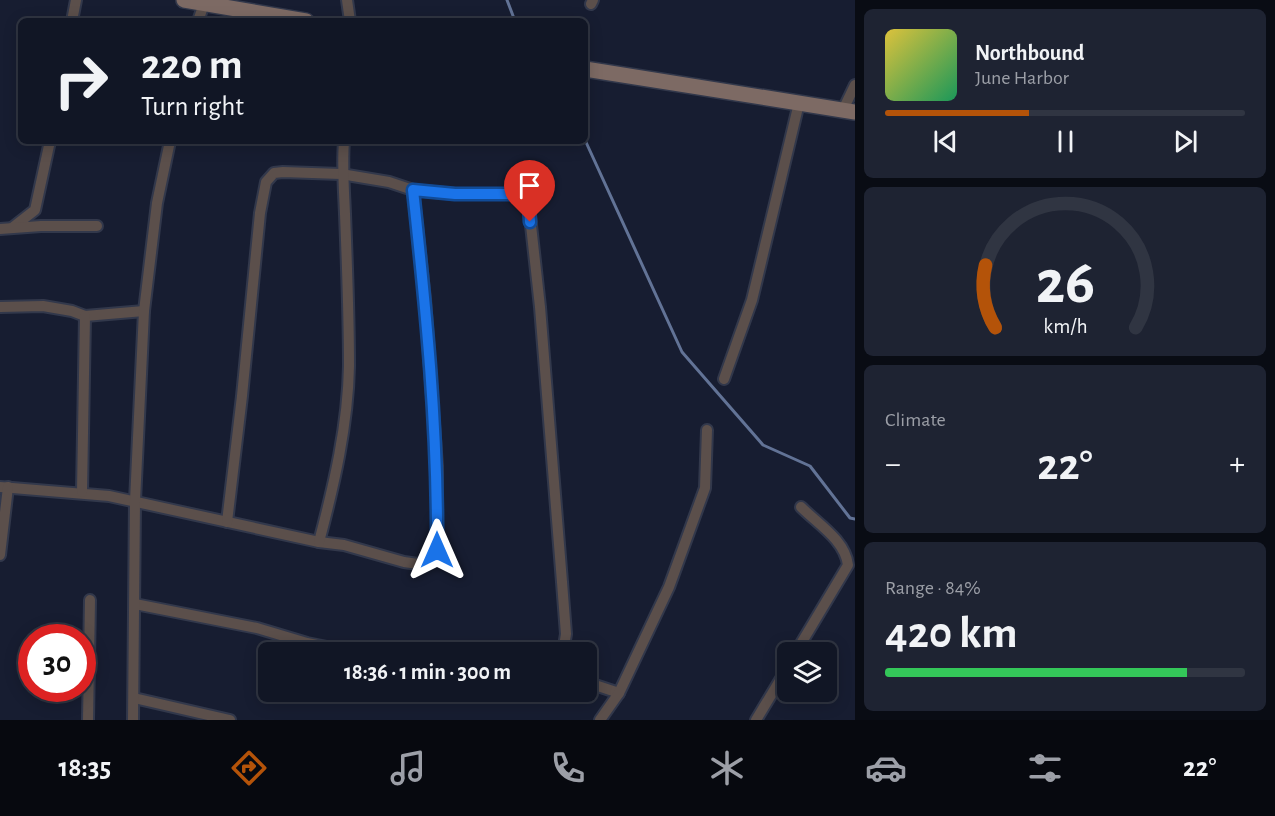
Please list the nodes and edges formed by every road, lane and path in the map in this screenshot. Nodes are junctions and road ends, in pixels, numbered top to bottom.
1 (76, 0) edge
2 (184, 0) edge
3 (347, 0) edge
4 (204, 3) junction
5 (252, 6) edge
6 (73, 18) edge
7 (199, 18) edge
8 (295, 18) edge
9 (350, 18) edge
10 (588, 69) edge
11 (855, 85) edge
12 (800, 103) junction
13 (849, 111) edge
14 (49, 144) edge
15 (169, 144) edge
16 (344, 144) edge
17 (341, 174) junction
18 (413, 190) junction
19 (35, 210) junction
20 (41, 226) junction
21 (97, 226) dead end
22 (12, 228) junction
23 (0, 229) edge
24 (0, 307) edge
25 (144, 311) junction
26 (85, 316) junction
27 (724, 379) dead end
28 (707, 430) dead end
29 (4, 487) edge
30 (82, 492) junction
31 (135, 501) junction
32 (801, 507) dead end
33 (227, 522) junction
34 (319, 542) junction
35 (0, 555) edge
36 (90, 600) dead end
37 (135, 604) junction
38 (304, 642) edge
39 (565, 642) edge
40 (802, 642) edge
41 (777, 685) edge
42 (597, 686) edge
43 (618, 693) junction
44 (134, 698) junction
45 (88, 720) edge
46 (133, 720) edge
47 (230, 720) edge
48 (600, 720) edge
49 (756, 720) edge

1 - 6 street
2 - 4 main road
3 - 9 street
4 - 5 main road
4 - 7 street
5 - 8 main road
10 - 12 main road
11 - 13 street
12 - 13 main road
12 - 27 street
14 - 19 street
15 - 25 street
16 - 17 street
17 - 18 street
17 - 33 street
17 - 34 street
18 - 34 street
18 - 39 street
19 - 20 street
19 - 22 street
20 - 21 street
20 - 22 street
22 - 23 street
24 - 26 street
25 - 26 street
25 - 31 street
26 - 30 street
28 - 43 street
29 - 30 street
29 - 35 street
30 - 31 street
31 - 33 street
31 - 37 street
32 - 40 street
33 - 34 street
36 - 45 street
37 - 38 street
37 - 44 street
41 - 49 street
42 - 43 street
43 - 48 street
44 - 46 street
44 - 47 street

